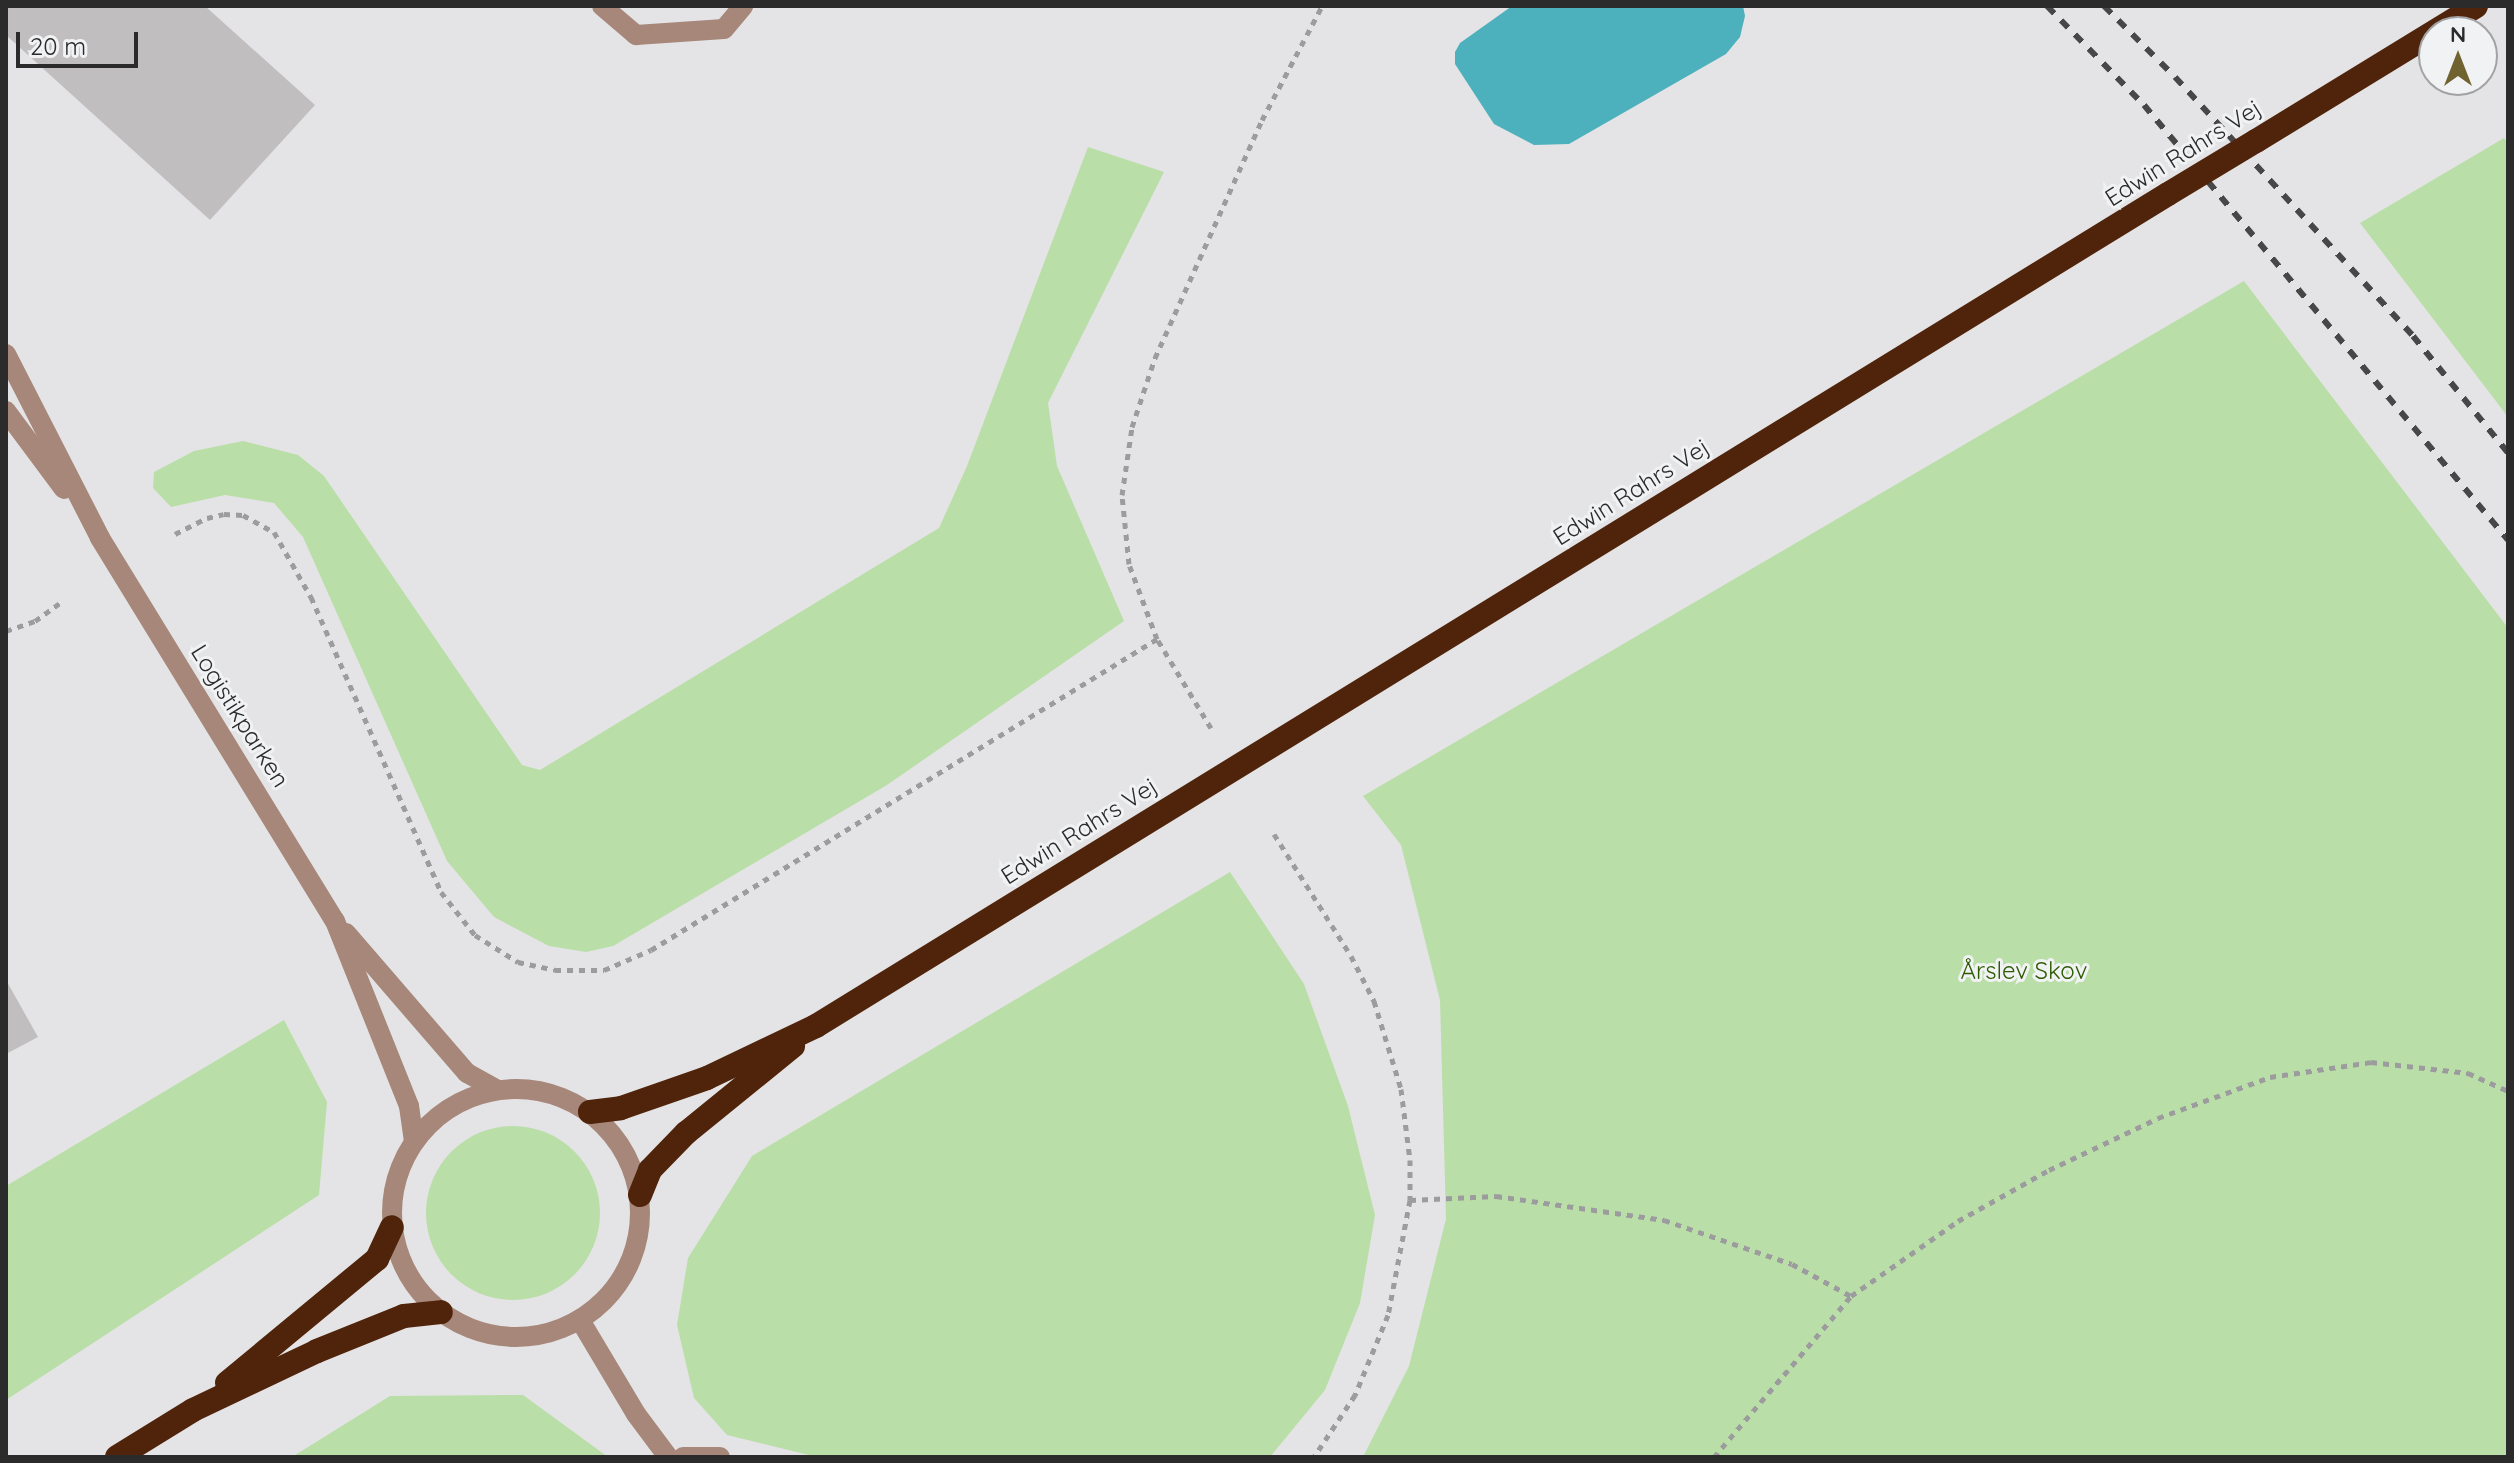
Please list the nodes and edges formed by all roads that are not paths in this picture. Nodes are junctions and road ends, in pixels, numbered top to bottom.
1 (602, 6) edge
2 (743, 6) edge
3 (2476, 6) edge
4 (6, 354) edge
5 (6, 411) edge
6 (100, 538) junction
7 (335, 921) junction
8 (816, 1026) junction
9 (496, 1089) junction
10 (590, 1112) junction
11 (414, 1141) junction
12 (640, 1195) junction
13 (392, 1227) junction
14 (441, 1312) junction
15 (580, 1320) junction
16 (193, 1410) junction
17 (117, 1457) edge
18 (668, 1457) edge
19 (683, 1457) edge
20 (720, 1457) edge

1 - 2 street
3 - 8 highway, Edwin Rahrs Vej, bridge
4 - 6 street, Logistikparken
5 - 6 street, Logistikparken
6 - 7 street, Logistikparken
7 - 9 street, Logistikparken
7 - 11 street, Logistikparken
8 - 10 highway
8 - 12 highway
9 - 10 street
9 - 11 street
10 - 12 street
11 - 13 street
12 - 15 street
13 - 14 street
13 - 16 highway
14 - 15 street
14 - 16 highway
15 - 18 street
16 - 17 highway
19 - 20 street

